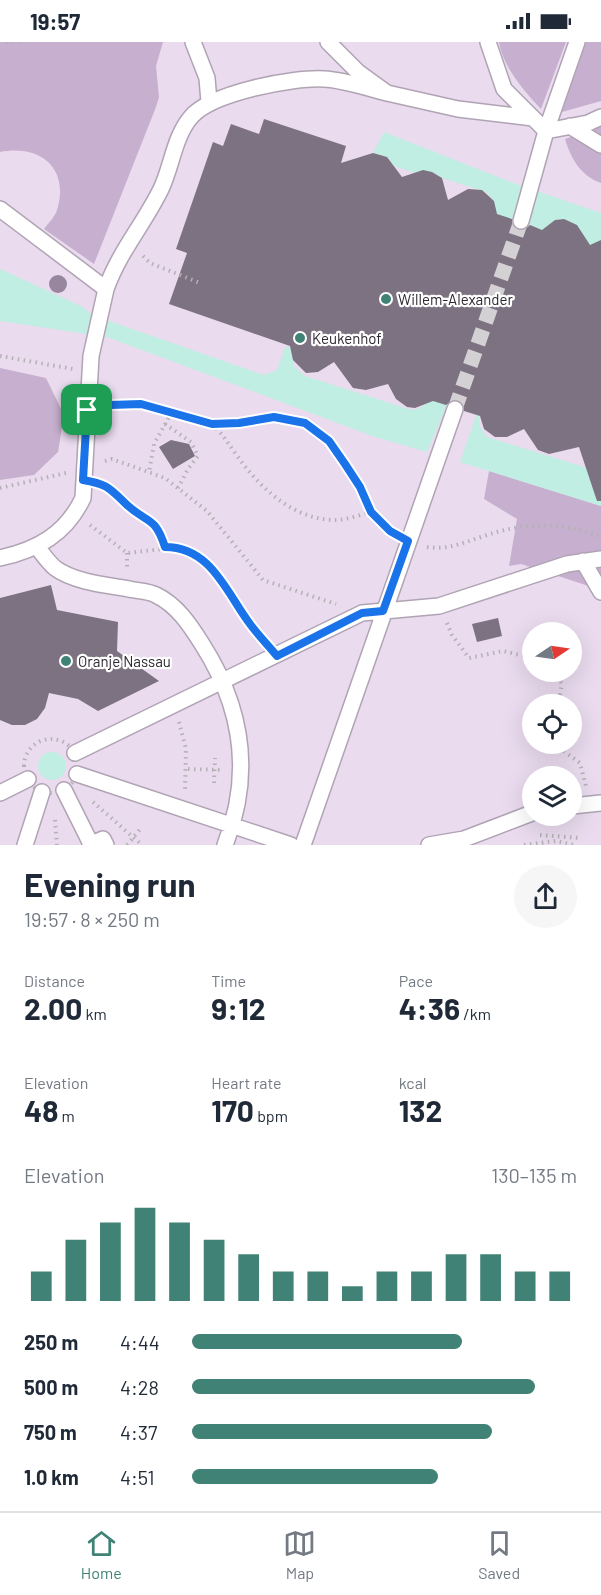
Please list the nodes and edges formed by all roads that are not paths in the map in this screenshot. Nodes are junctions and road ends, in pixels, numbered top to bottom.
1 (193, 42) edge
2 (328, 42) edge
3 (488, 42) edge
4 (577, 42) edge
5 (387, 93) junction
6 (210, 102) junction
7 (601, 117) edge
8 (533, 118) junction
9 (570, 126) junction
10 (546, 131) junction
11 (601, 145) edge
12 (0, 209) edge
13 (521, 221) tunnel mouth
14 (106, 294) junction
15 (455, 409) tunnel mouth
16 (37, 547) junction
17 (0, 558) edge
18 (601, 559) edge
19 (584, 561) junction
20 (601, 592) edge
21 (383, 611) junction
22 (224, 682) junction
23 (75, 753) road end
24 (28, 779) road end
25 (42, 792) road end
26 (0, 794) edge
27 (522, 817) edge
28 (232, 826) junction
29 (25, 845) edge
30 (90, 845) edge
31 (106, 845) edge
32 (225, 845) edge
33 (291, 845) edge
34 (303, 845) edge
35 (429, 845) edge

1 - 6 street
2 - 5 street
3 - 8 street
4 - 10 street
5 - 6 street
5 - 8 street
6 - 14 street
7 - 9 street
8 - 10 street
9 - 10 street
9 - 11 street
10 - 13 street
12 - 14 street
14 - 16 street
15 - 21 street
16 - 17 street
16 - 22 street
18 - 19 street
19 - 20 street
19 - 21 street
21 - 22 street
21 - 34 street
22 - 23 street
22 - 28 street
24 - 26 street
25 - 29 street
27 - 35 street
28 - 30 street
28 - 32 street
28 - 33 street
30 - 31 street

